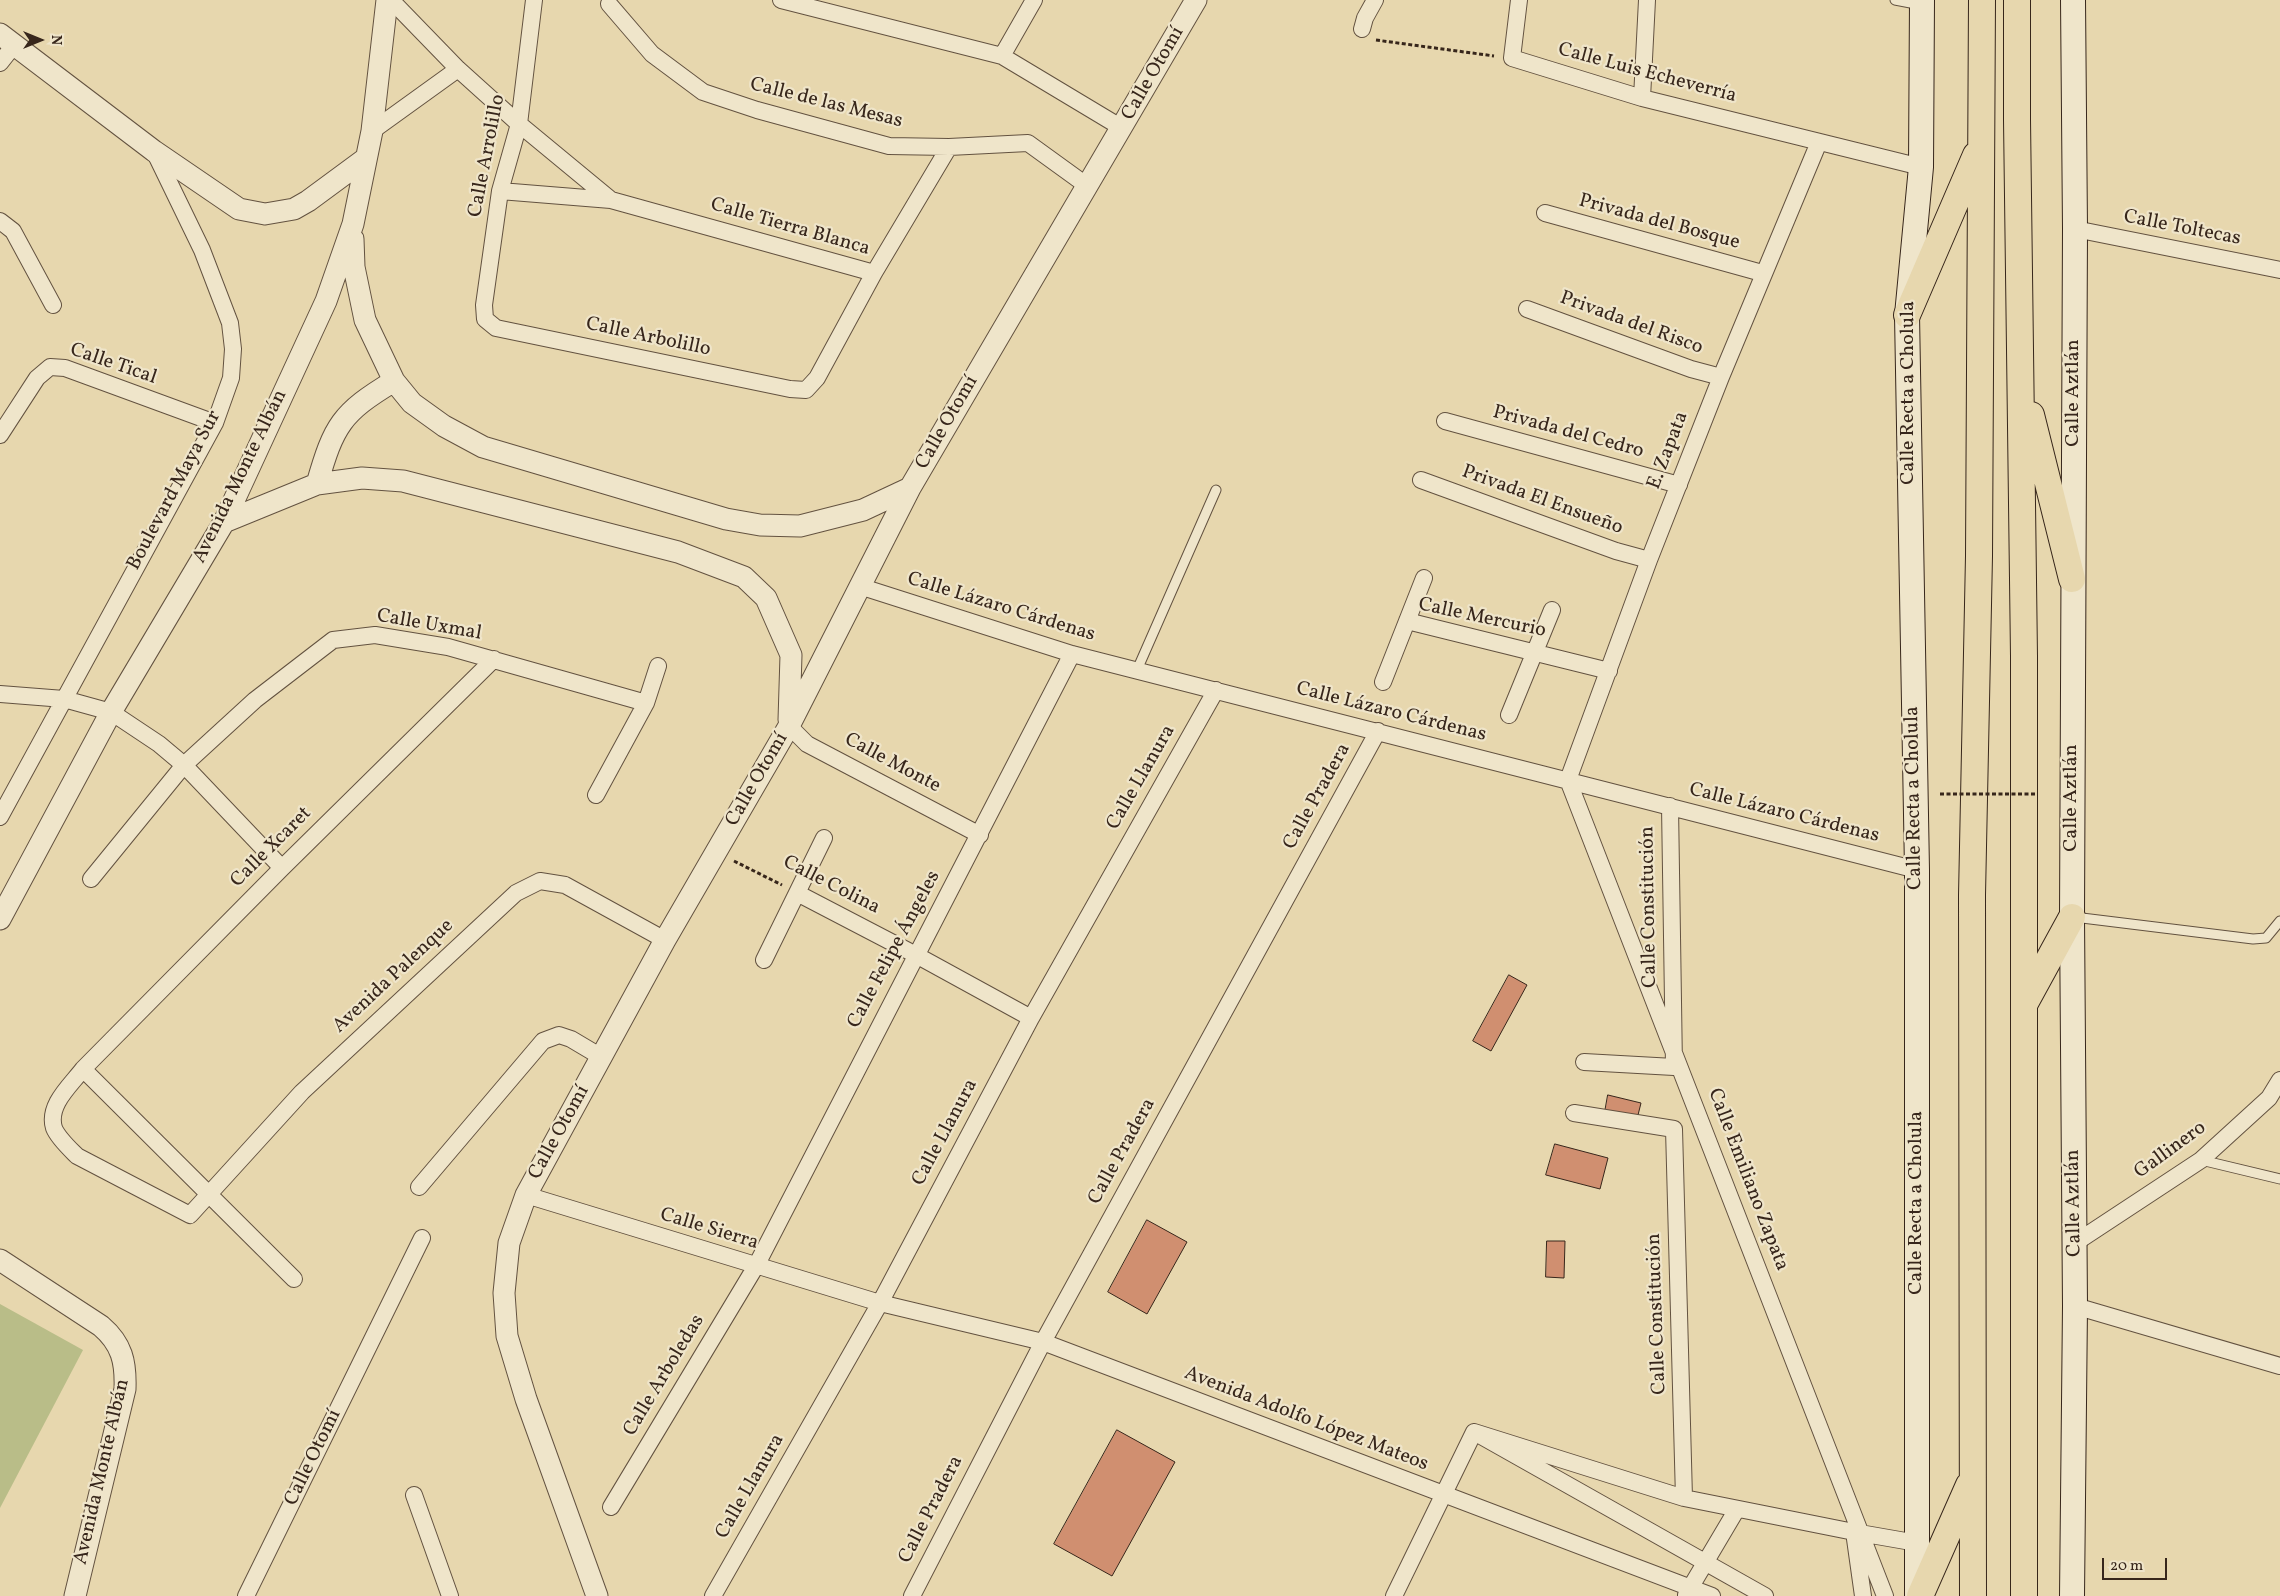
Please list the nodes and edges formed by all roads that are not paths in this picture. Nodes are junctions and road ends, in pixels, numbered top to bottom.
1 (389, 0) edge
2 (534, 0) edge
3 (781, 0) edge
4 (1034, 0) edge
5 (1196, 0) edge
6 (1375, 0) edge
7 (1519, 0) edge
8 (1647, 0) edge
9 (1895, 0) edge
10 (1982, 0) edge
11 (2017, 0) edge
12 (2036, 0) edge
13 (2074, 0) edge
14 (1922, 3) edge
15 (609, 4) dead end
16 (1362, 29) road end
17 (8, 39) edge
18 (1002, 56) junction
19 (0, 63) edge
20 (458, 69) junction
21 (1642, 98) junction
22 (2017, 120) junction
23 (519, 124) junction
24 (1122, 128) junction
25 (372, 131) junction
26 (1819, 142) junction
27 (1980, 146) junction
28 (949, 147) junction
29 (154, 151) junction
30 (365, 159) junction
31 (1921, 167) junction
32 (1086, 185) junction
33 (500, 191) junction
34 (611, 200) junction
35 (1545, 213) dead end
36 (0, 221) edge
37 (353, 224) junction
38 (2075, 229) junction
39 (2280, 270) edge
40 (1762, 273) junction
41 (874, 274) junction
42 (53, 305) dead end
43 (1527, 308) dead end
44 (1906, 315) junction
45 (485, 320) joint
46 (2021, 372) junction
47 (1721, 376) junction
48 (394, 381) junction
49 (1446, 421) dead end
50 (215, 423) junction
51 (0, 435) edge
52 (1421, 480) dead end
53 (317, 484) junction
54 (1678, 485) junction
55 (910, 488) junction
56 (1216, 490) dead end
57 (224, 522) junction
58 (1649, 560) junction
59 (1424, 578) dead end
60 (2072, 579) junction
61 (859, 586) junction
62 (1552, 610) dead end
63 (1407, 621) junction
64 (1535, 652) junction
65 (1072, 654) junction
66 (494, 659) junction
67 (658, 666) dead end
68 (1137, 670) junction
69 (1609, 671) junction
70 (1383, 682) dead end
71 (1216, 690) junction
72 (0, 694) edge
73 (64, 699) junction
74 (646, 703) junction
75 (111, 712) junction
76 (1509, 715) dead end
77 (789, 726) junction
78 (1378, 732) junction
79 (184, 765) junction
80 (1568, 780) junction
81 (596, 795) dead end
82 (1670, 806) junction
83 (0, 817) edge
84 (980, 835) junction
85 (824, 838) dead end
86 (282, 868) junction
87 (1917, 870) junction
88 (91, 879) dead end
89 (797, 893) junction
90 (2072, 917) junction
91 (0, 919) edge
92 (2280, 921) edge
93 (664, 940) junction
94 (916, 954) junction
95 (764, 960) dead end
96 (2024, 1005) junction
97 (1031, 1018) junction
98 (603, 1058) junction
99 (1674, 1059) junction
100 (1584, 1062) dead end
101 (83, 1069) junction
102 (2280, 1080) edge
103 (1574, 1113) dead end
104 (2201, 1160) junction
105 (2280, 1179) edge
106 (419, 1187) dead end
107 (208, 1194) junction
108 (526, 1195) junction
109 (190, 1215) joint
110 (422, 1238) dead end
111 (2075, 1244) junction
112 (0, 1260) edge
113 (756, 1266) junction
114 (294, 1279) dead end
115 (880, 1303) junction
116 (2075, 1306) junction
117 (1042, 1342) junction
118 (2280, 1366) edge
119 (1474, 1432) junction
120 (1973, 1475) junction
121 (1444, 1494) junction
122 (414, 1495) dead end
123 (1684, 1498) junction
124 (611, 1507) dead end
125 (1737, 1510) junction
126 (1858, 1533) junction
127 (1917, 1543) junction
128 (1705, 1562) junction
129 (1688, 1592) edge
130 (75, 1596) edge
131 (246, 1596) edge
132 (450, 1596) edge
133 (597, 1596) edge
134 (713, 1596) edge
135 (912, 1596) edge
136 (1394, 1596) edge
137 (1712, 1596) edge
138 (1765, 1596) edge
139 (1863, 1596) edge
140 (1886, 1596) edge
141 (1918, 1596) edge
142 (1973, 1596) edge
143 (2024, 1596) edge
144 (2072, 1596) edge

1 - 20 street, Calle Tierra Blanca
1 - 25 street, Avenida Monte Albán
2 - 23 street, Calle Arrolillo
3 - 18 street
4 - 18 street
5 - 24 street, Calle Otomí
6 - 16 street
7 - 21 street, Calle Luis Echeverría
8 - 21 street
9 - 14 lane
10 - 27 main road
11 - 22 main road
12 - 22 main road
13 - 38 main road, Calle Aztlán
14 - 31 main road, Calle Recta a Cholula
15 - 28 street, Calle de las Mesas
17 - 19 street
17 - 29 street, Boulevard Maya Sur
18 - 24 street
20 - 23 street, Calle Tierra Blanca
20 - 25 street
21 - 26 street, Calle Luis Echeverría
22 - 46 main road
23 - 33 street, Calle Arrolillo
23 - 34 street, Calle Tierra Blanca
24 - 32 street, Calle Otomí
25 - 30 street, Avenida Monte Albán
26 - 31 street, Calle Luis Echeverría
26 - 40 street, E. Zapata
27 - 44 main road
27 - 120 main road
28 - 32 street, Calle de las Mesas
28 - 41 street, Calle Tierra Blanca
29 - 30 street, Boulevard Maya Sur
29 - 50 street, Boulevard Maya Sur
30 - 37 street, Avenida Monte Albán
31 - 44 main road, Calle Recta a Cholula
32 - 55 street, Calle Otomí
33 - 34 street, Calle Tierra Blanca
33 - 45 street, Calle Arrolillo
34 - 41 street, Calle Tierra Blanca
35 - 40 street, Privada del Bosque
36 - 42 street
37 - 48 street
37 - 57 street, Avenida Monte Albán
38 - 39 street, Calle Toltecas
38 - 60 main road, Calle Aztlán
40 - 47 street, E. Zapata
41 - 45 street, Calle Arbolillo
43 - 47 street, Privada del Risco
44 - 87 main road, Calle Recta a Cholula
46 - 60 main road
46 - 96 main road
47 - 54 street, E. Zapata
48 - 53 street
48 - 55 street
49 - 54 street, Privada del Cedro
50 - 51 street, Calle Tical
50 - 73 street, Boulevard Maya Sur
52 - 58 street, Privada El Ensueño
53 - 57 street
53 - 77 street
54 - 58 street, E. Zapata
55 - 61 street, Calle Otomí
56 - 68 lane
57 - 75 street, Avenida Monte Albán
58 - 69 street, E. Zapata
59 - 63 street
60 - 90 main road, Calle Aztlán
61 - 65 street, Calle Lázaro Cárdenas
61 - 77 street, Calle Otomí
62 - 64 street
63 - 64 street, Calle Mercurio
63 - 70 street, Calle Mercurio
64 - 69 street, Calle Mercurio
64 - 76 street
65 - 68 street, Calle Lázaro Cárdenas
65 - 84 street, Calle Felipe Ángeles
66 - 74 street, Calle Uxmal
66 - 79 street, Calle Uxmal
66 - 86 street, Calle Xcaret
67 - 74 street
68 - 71 street, Calle Lázaro Cárdenas
69 - 80 street, E. Zapata
71 - 78 street, Calle Lázaro Cárdenas
71 - 97 street, Calle Llanura
72 - 73 street
73 - 75 street
73 - 83 street, Boulevard Maya Sur
74 - 81 street
75 - 79 street
75 - 91 street, Avenida Monte Albán
77 - 84 street, Calle Monte
77 - 93 street, Calle Otomí
78 - 80 street, Calle Lázaro Cárdenas
78 - 117 street, Calle Pradera
79 - 86 street
79 - 88 street, Calle Uxmal
80 - 82 street, Calle Lázaro Cárdenas
80 - 99 street, Calle Emiliano Zapata
82 - 87 street, Calle Lázaro Cárdenas
82 - 99 street, Calle Constitución
84 - 94 street, Calle Felipe Ángeles
85 - 89 street
86 - 101 street, Calle Xcaret
87 - 127 main road, Calle Recta a Cholula
89 - 94 street, Calle Colina
89 - 95 street
90 - 92 lane
90 - 96 main road
90 - 111 main road, Calle Aztlán
93 - 98 street, Calle Otomí
93 - 107 street, Avenida Palenque
94 - 97 street, Calle Colina
94 - 113 street, Calle Felipe Ángeles
96 - 143 main road
97 - 115 street, Calle Llanura
98 - 106 street
98 - 108 street, Calle Otomí
99 - 100 street
99 - 126 street, Calle Emiliano Zapata
101 - 107 street
101 - 109 street, Calle Xcaret
102 - 104 street, Gallinero
103 - 123 street, Calle Constitución
104 - 105 lane
104 - 111 street, Gallinero
107 - 109 street, Avenida Palenque
107 - 114 street
108 - 113 street, Calle Sierra
108 - 133 street, Calle Otomí
110 - 131 street, Calle Otomí
111 - 116 main road, Calle Aztlán
112 - 130 street, Avenida Monte Albán
113 - 115 street, Calle Sierra
113 - 124 street, Calle Arboledas
115 - 117 street, Avenida Adolfo López Mateos
115 - 134 street, Calle Llanura
116 - 118 street
116 - 144 main road, Calle Aztlán
117 - 121 street, Avenida Adolfo López Mateos
117 - 135 street, Calle Pradera
119 - 121 street
119 - 123 street
119 - 128 street
120 - 141 main road
120 - 142 main road
121 - 129 street, Avenida Adolfo López Mateos
121 - 136 street
122 - 132 street
123 - 125 street
125 - 126 street
125 - 128 street
126 - 127 street
126 - 139 street
126 - 140 street, Calle Emiliano Zapata
127 - 141 main road, Calle Recta a Cholula
128 - 129 street
128 - 138 street
129 - 137 street, Avenida Adolfo López Mateos

